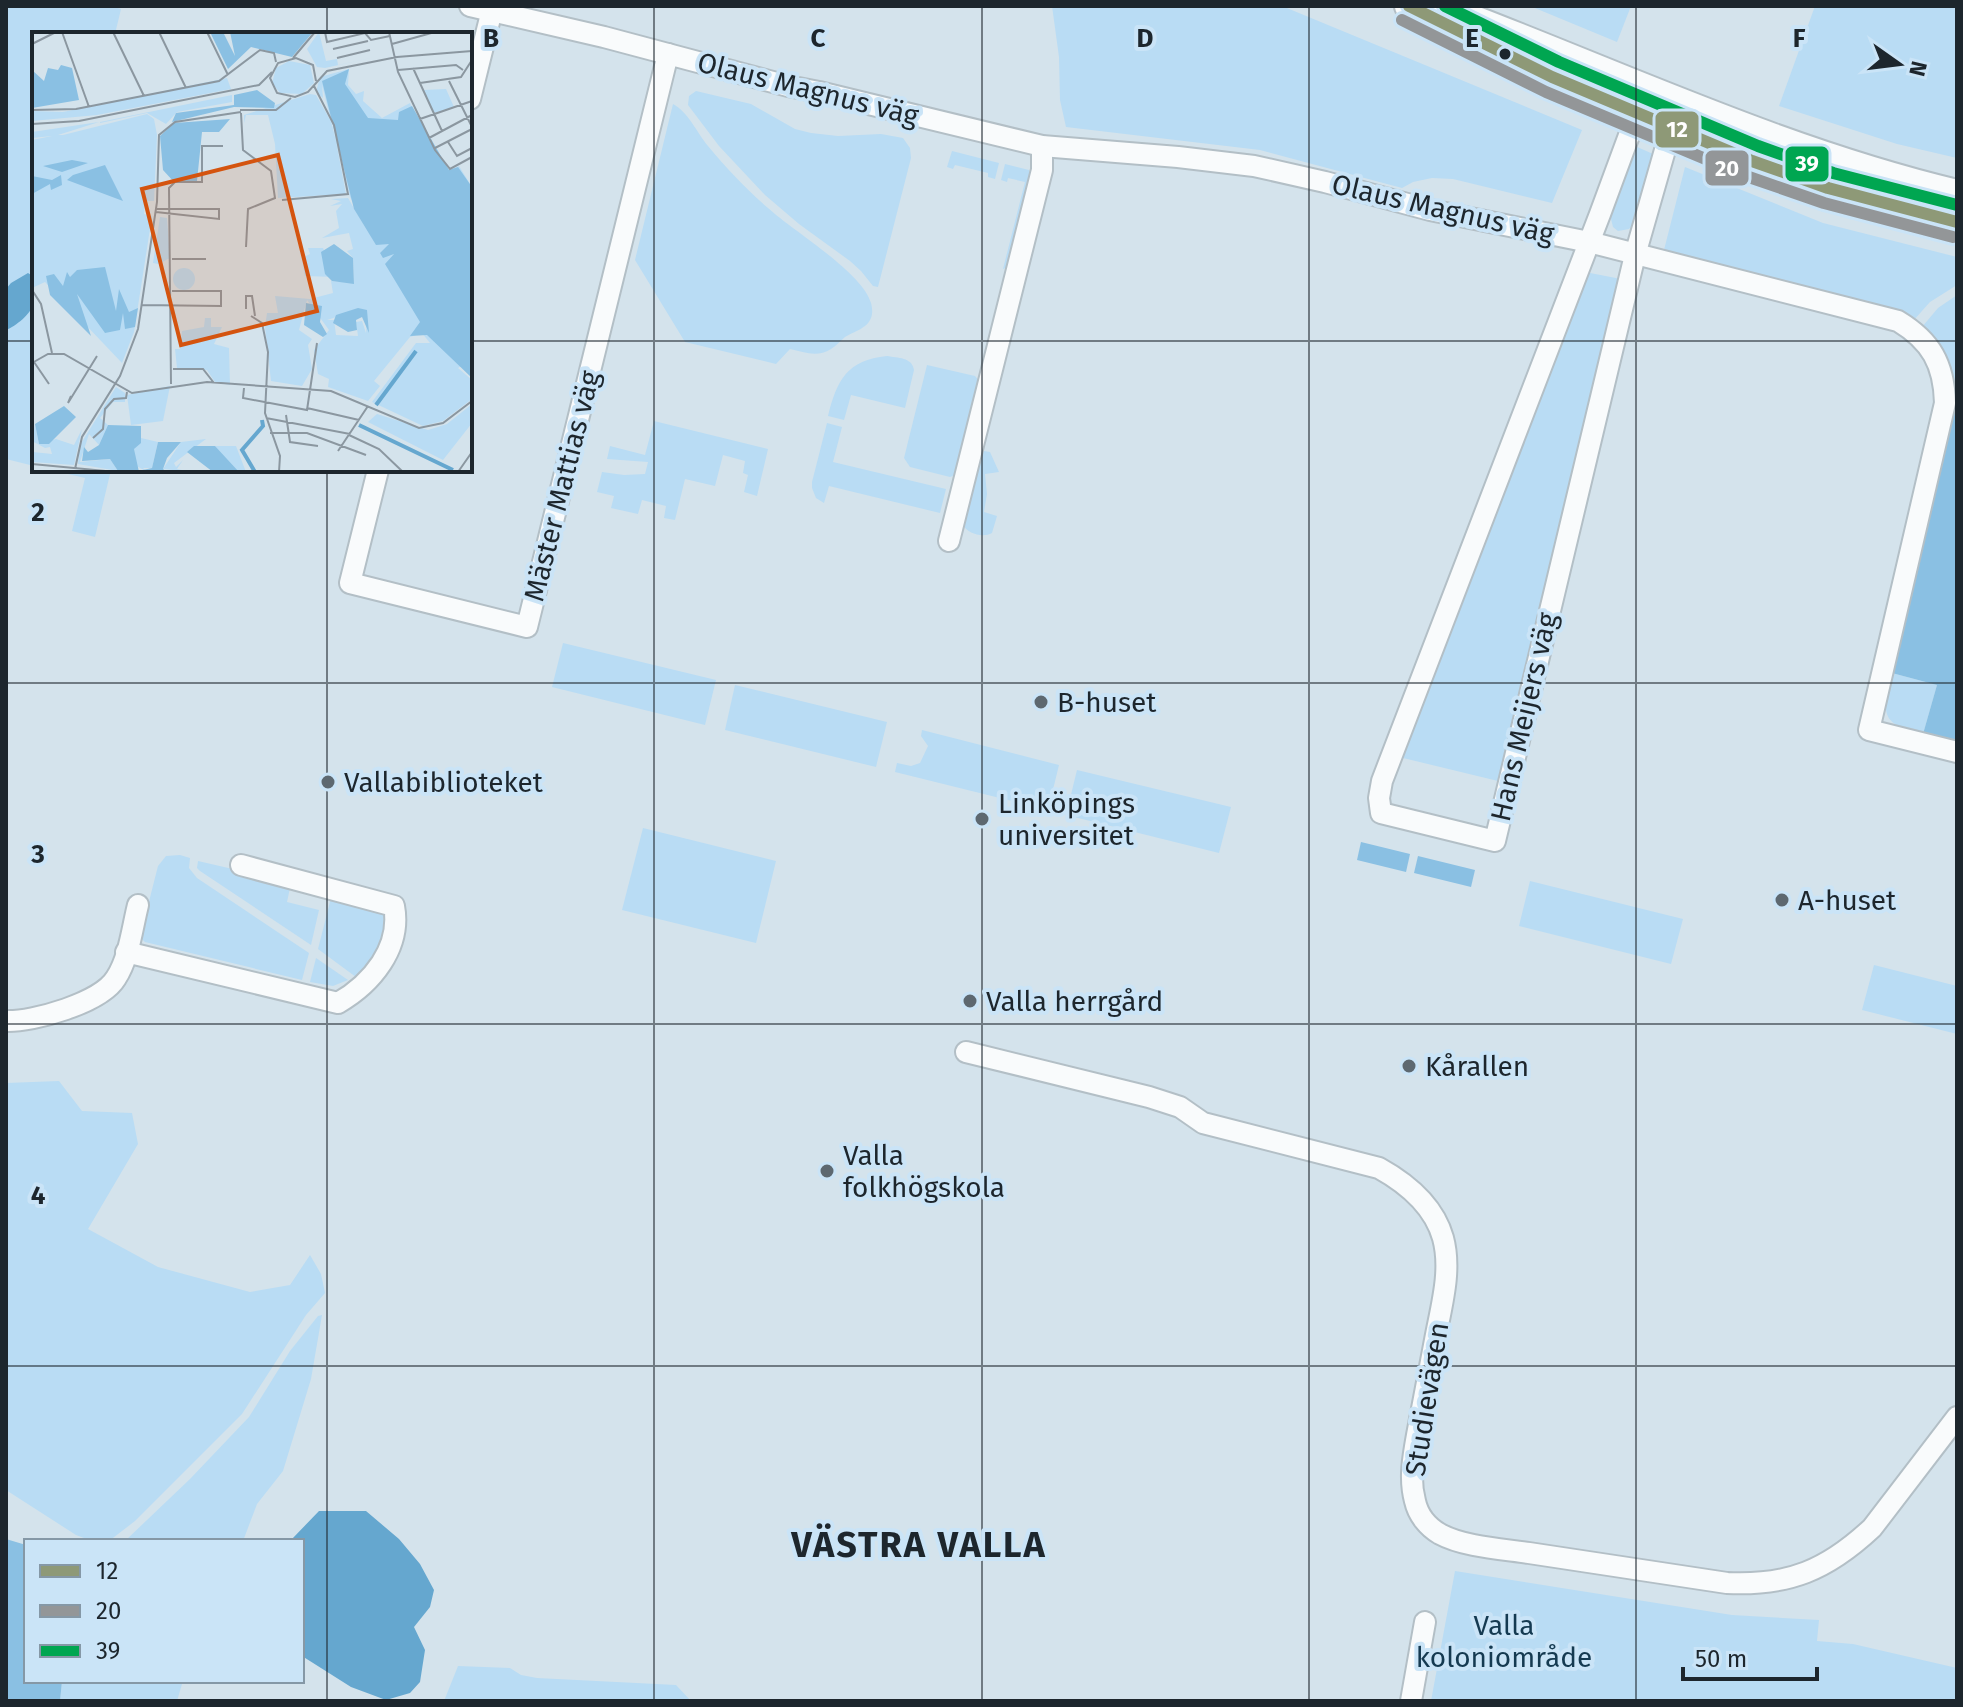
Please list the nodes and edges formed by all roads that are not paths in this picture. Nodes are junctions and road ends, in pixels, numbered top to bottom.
1 (470, 6) edge
2 (1409, 6) edge
3 (1436, 6) edge
4 (493, 9) edge
5 (668, 54) junction
6 (472, 91) edge
7 (1641, 100) junction
8 (1679, 101) junction
9 (1671, 128) junction
10 (1042, 146) junction
11 (1957, 194) edge
12 (1957, 222) edge
13 (1589, 242) junction
14 (1635, 255) junction
15 (378, 472) edge
16 (949, 541) dead end
17 (1957, 752) edge
18 (241, 865) dead end
19 (138, 905) dead end
20 (126, 952) junction
21 (6, 1021) edge
22 (966, 1052) dead end
23 (1957, 1417) edge
24 (1425, 1622) dead end
25 (1411, 1701) edge

1 - 4 street, Olaus Magnus väg
2 - 7 main road
3 - 7 main road
4 - 5 street, Olaus Magnus väg
4 - 6 street
5 - 10 street, Olaus Magnus väg
5 - 15 street, Mäster Mattias väg
7 - 8 main road
7 - 9 main road
7 - 13 street, Hans Meijers väg
8 - 9 street, Hans Meijers väg
8 - 11 main road
9 - 12 main road
9 - 14 street, Hans Meijers väg
10 - 13 street, Olaus Magnus väg
10 - 16 street
13 - 14 street, Olaus Magnus väg
13 - 14 street, Hans Meijers väg
14 - 17 street, Olaus Magnus väg
18 - 20 street
19 - 20 street
20 - 21 street
22 - 23 street, Studievägen
24 - 25 street

